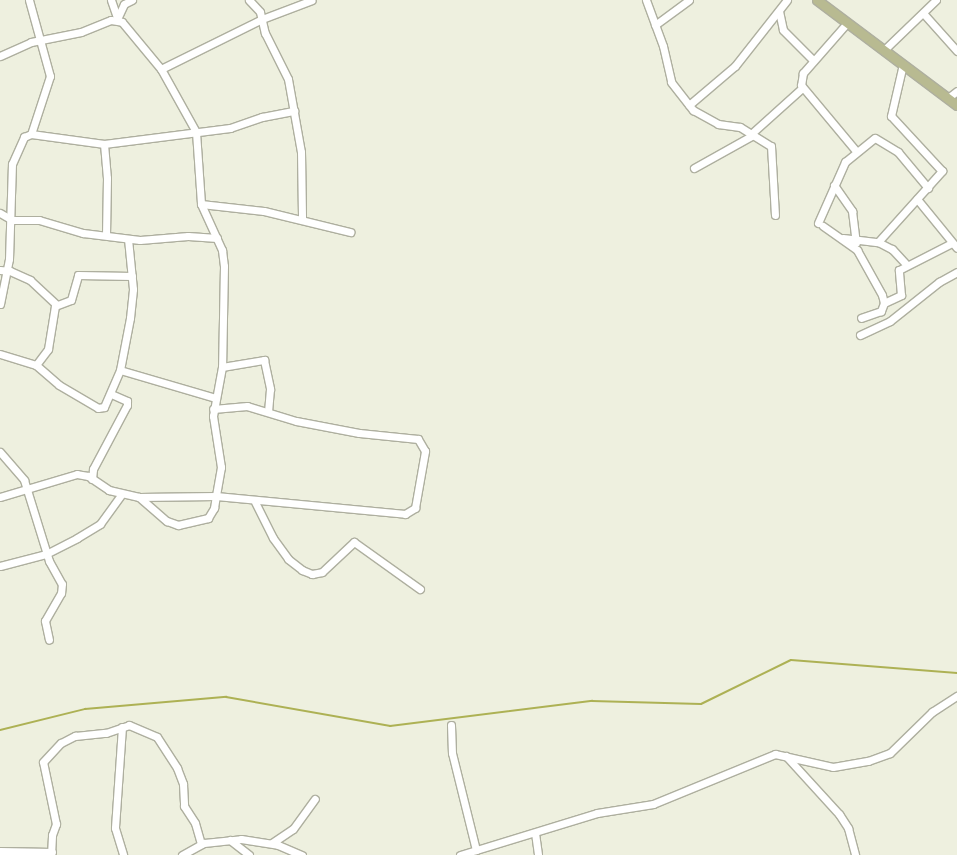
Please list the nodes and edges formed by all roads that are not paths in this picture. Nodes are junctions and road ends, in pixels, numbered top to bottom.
1 (28, 0) edge
2 (111, 0) edge
3 (132, 0) edge
4 (249, 0) edge
5 (312, 0) edge
6 (646, 0) edge
7 (689, 0) edge
8 (787, 0) edge
9 (817, 0) edge
10 (936, 0) edge
11 (779, 11) junction
12 (923, 13) junction
13 (118, 18) junction
14 (262, 19) junction
15 (847, 23) junction
16 (655, 25) junction
17 (42, 39) junction
18 (884, 50) junction
19 (957, 51) edge
20 (0, 56) edge
21 (813, 60) junction
22 (903, 64) junction
23 (161, 69) junction
24 (802, 88) junction
25 (957, 91) edge
26 (948, 98) junction
27 (689, 104) junction
28 (957, 104) edge
29 (294, 111) junction
30 (196, 132) junction
31 (31, 134) junction
32 (752, 134) junction
33 (104, 144) junction
34 (856, 151) junction
35 (694, 168) dead end
36 (834, 185) junction
37 (928, 188) junction
38 (917, 200) junction
39 (202, 204) junction
40 (0, 213) edge
41 (775, 215) dead end
42 (302, 219) junction
43 (12, 220) junction
44 (350, 232) dead end
45 (106, 234) junction
46 (217, 238) junction
47 (843, 238) junction
48 (128, 239) junction
49 (856, 239) junction
50 (878, 242) junction
51 (955, 245) edge
52 (857, 250) junction
53 (907, 264) junction
54 (3, 270) edge
55 (957, 272) edge
56 (132, 276) junction
57 (884, 303) junction
58 (0, 304) edge
59 (56, 304) junction
60 (861, 318) dead end
61 (860, 335) dead end
62 (0, 354) edge
63 (36, 365) junction
64 (222, 367) junction
65 (120, 370) junction
66 (111, 394) junction
67 (216, 398) junction
68 (213, 409) junction
69 (268, 411) junction
70 (0, 452) edge
71 (92, 479) junction
72 (26, 487) junction
73 (122, 494) junction
74 (216, 496) junction
75 (0, 497) edge
76 (139, 497) junction
77 (255, 502) junction
78 (46, 554) junction
79 (0, 566) edge
80 (420, 589) dead end
81 (48, 640) dead end
82 (957, 696) edge
83 (122, 726) junction
84 (451, 726) dead end
85 (786, 755) junction
86 (315, 799) dead end
87 (535, 833) junction
88 (230, 840) junction
89 (272, 843) junction
90 (201, 844) junction
91 (0, 851) edge
92 (475, 852) edge
93 (52, 853) edge
94 (122, 855) edge
95 (182, 855) edge
96 (249, 855) edge
97 (302, 855) edge
98 (460, 855) edge
99 (538, 855) edge
100 (855, 855) edge

1 - 17 street
2 - 13 street
3 - 13 street
4 - 14 street
5 - 14 street
6 - 16 street
7 - 16 street
8 - 11 street
9 - 15 main road
10 - 12 street
11 - 21 street
11 - 27 street
12 - 18 street
12 - 19 street
13 - 17 street
13 - 23 street
14 - 23 street
14 - 29 street
15 - 18 main road
15 - 21 street
16 - 27 street
17 - 20 street
17 - 31 street
18 - 22 main road
21 - 24 street
22 - 26 main road
22 - 37 street
23 - 30 street
24 - 32 street
24 - 34 street
25 - 26 street
26 - 28 main road
27 - 32 street
29 - 30 street
29 - 42 street
30 - 33 street
30 - 39 street
31 - 33 street
31 - 43 street
32 - 35 street
32 - 41 street
33 - 45 street
34 - 36 street
34 - 37 street
36 - 47 street
36 - 49 street
37 - 38 street
38 - 50 street
38 - 51 street
39 - 42 street
39 - 46 street
40 - 43 street
42 - 44 street
43 - 45 street
43 - 54 street
45 - 48 street
46 - 48 street
46 - 64 street
47 - 49 street
47 - 52 street
48 - 56 street
49 - 50 street
49 - 52 street
50 - 53 street
51 - 53 street
52 - 57 street
53 - 57 street
54 - 58 street
54 - 59 street
55 - 61 street
56 - 59 street
56 - 65 street
57 - 60 street
59 - 63 street
62 - 63 street
63 - 66 street
64 - 67 street
64 - 69 street
65 - 66 street
65 - 67 street
66 - 71 street
67 - 68 street
68 - 69 street
68 - 74 street
69 - 77 street
70 - 72 street
71 - 72 street
71 - 73 street
72 - 75 street
72 - 78 street
73 - 76 street
73 - 78 street
74 - 76 street
74 - 76 street
74 - 77 street
77 - 80 street
78 - 79 street
78 - 81 street
82 - 85 street
83 - 90 street
83 - 93 street
83 - 94 street
84 - 92 street
85 - 87 street
85 - 100 street
86 - 89 street
87 - 92 street
87 - 99 street
88 - 89 street
88 - 90 street
88 - 96 street
89 - 97 street
90 - 95 street
91 - 93 street
92 - 98 street

